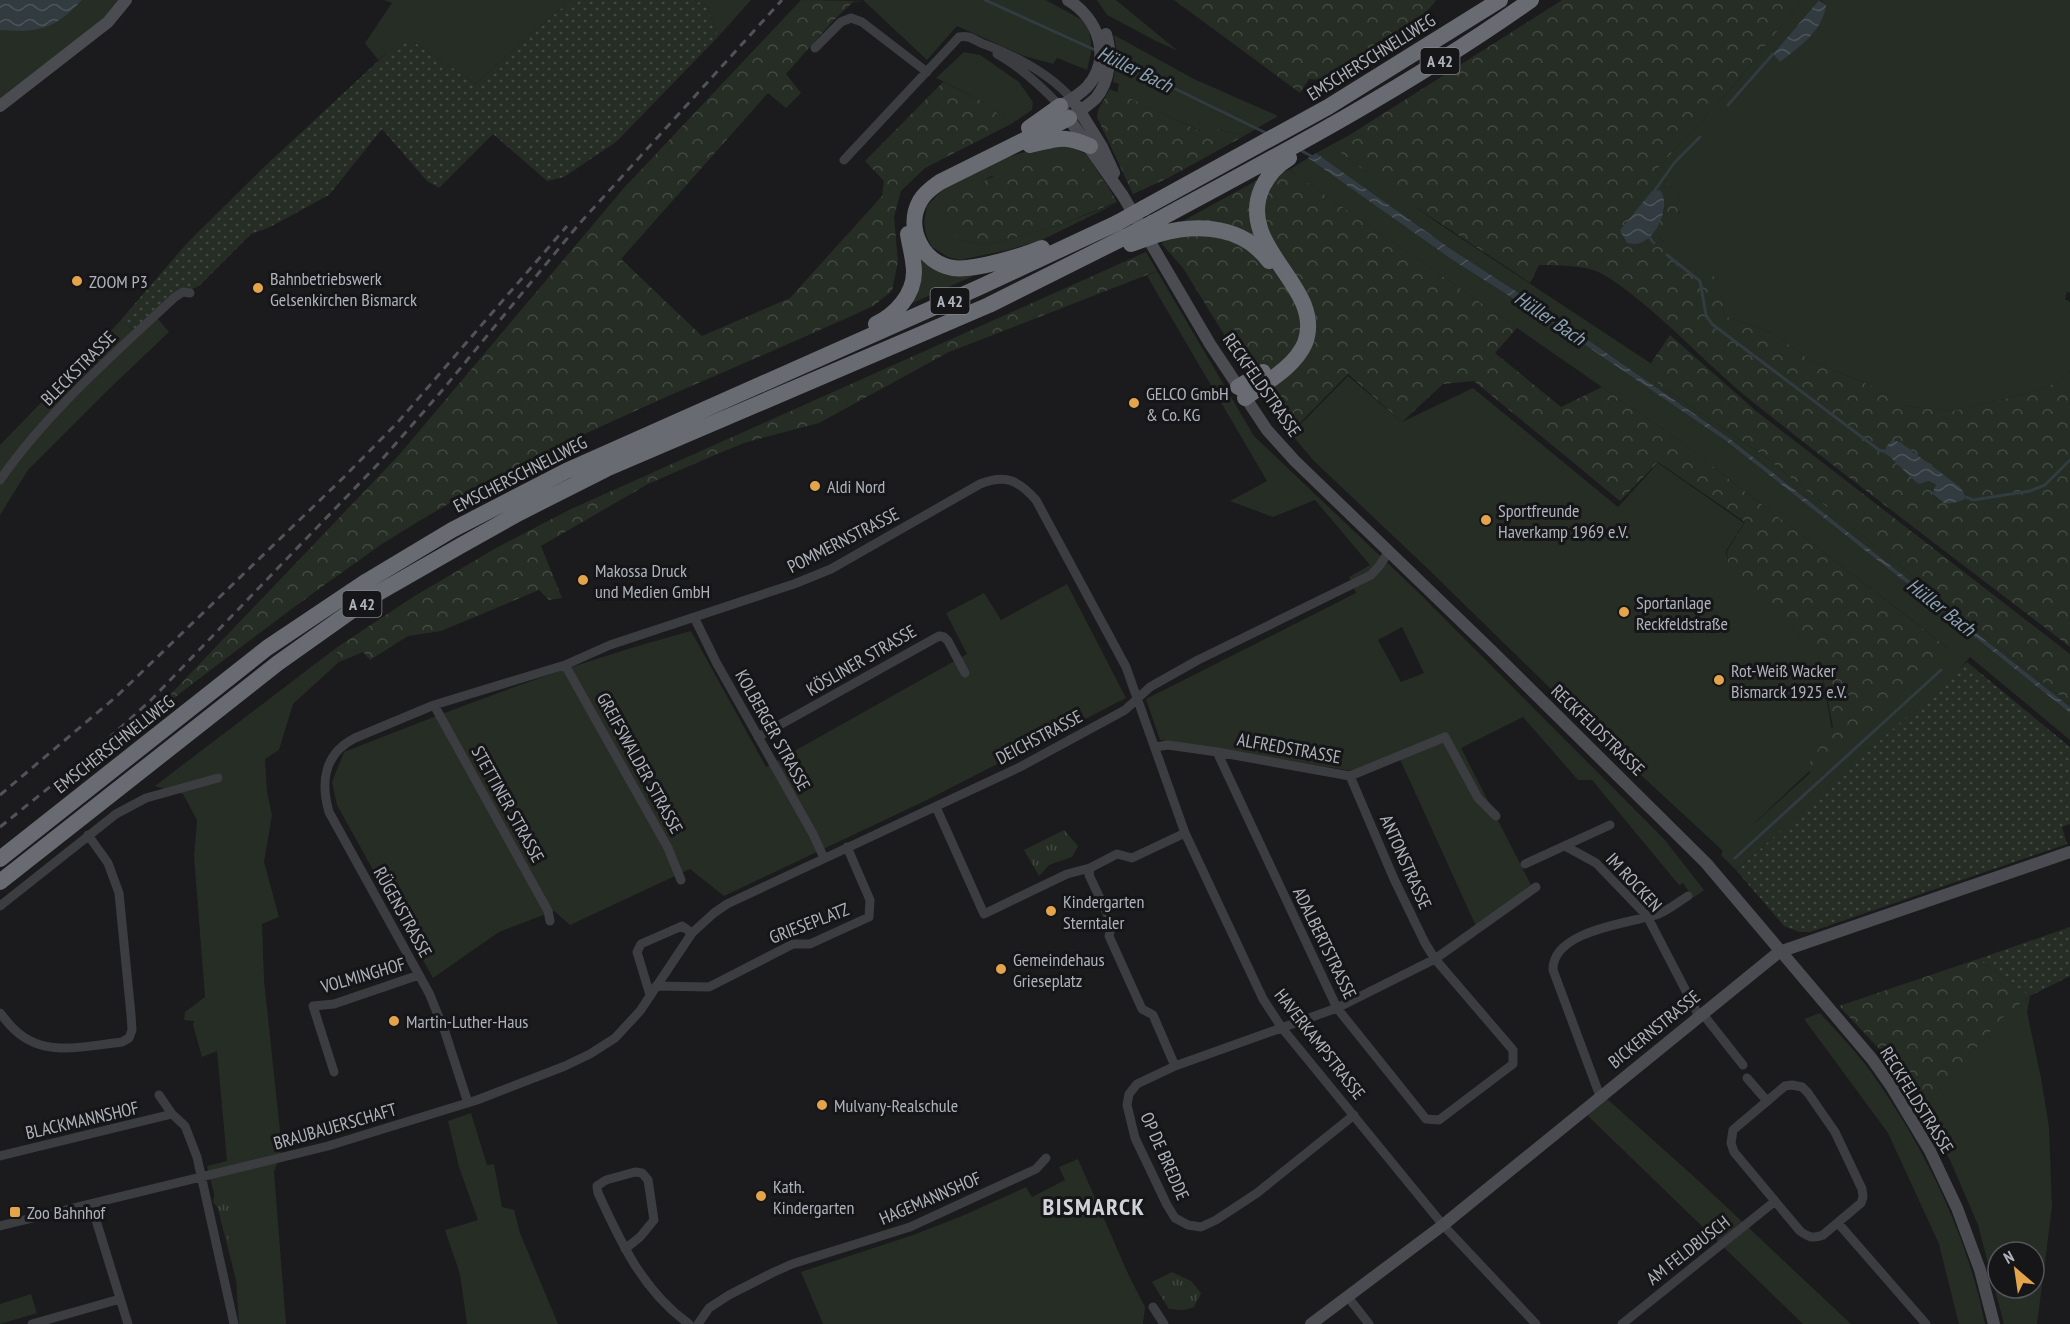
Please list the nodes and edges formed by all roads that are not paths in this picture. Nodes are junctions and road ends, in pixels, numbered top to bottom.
1 (126, 0) edge
2 (1068, 0) edge
3 (1081, 0) edge
4 (1500, 0) edge
5 (1531, 0) edge
6 (1103, 37) junction
7 (980, 42) junction
8 (815, 48) dead end
9 (927, 72) junction
10 (0, 106) edge
11 (1070, 108) junction
12 (1090, 146) junction
13 (1000, 152) junction
14 (1281, 158) junction
15 (844, 160) dead end
16 (1123, 196) junction
17 (1152, 222) junction
18 (1124, 235) junction
19 (190, 293) dead end
20 (781, 375) junction
21 (1242, 393) junction
22 (0, 480) edge
23 (1389, 551) junction
24 (695, 619) junction
25 (565, 665) junction
26 (965, 673) dead end
27 (1137, 697) junction
28 (434, 705) junction
29 (758, 737) junction
30 (345, 743) joint
31 (1155, 747) junction
32 (1217, 752) junction
33 (1350, 776) junction
34 (218, 778) dead end
35 (936, 807) junction
36 (1496, 816) dead end
37 (1610, 825) dead end
38 (1185, 833) junction
39 (88, 835) junction
40 (1565, 846) junction
41 (847, 847) junction
42 (2070, 852) edge
43 (824, 858) junction
44 (0, 859) edge
45 (1525, 864) dead end
46 (1090, 868) junction
47 (681, 880) dead end
48 (0, 882) edge
49 (1536, 886) dead end
50 (1688, 896) dead end
51 (0, 906) edge
52 (1647, 916) junction
53 (550, 921) dead end
54 (693, 933) junction
55 (1779, 952) junction
56 (1435, 959) junction
57 (419, 975) junction
58 (656, 986) junction
59 (650, 995) junction
60 (1336, 1008) junction
61 (0, 1013) edge
62 (1700, 1014) junction
63 (1282, 1028) junction
64 (1513, 1050) joint
65 (1743, 1065) dead end
66 (1175, 1066) junction
67 (334, 1072) dead end
68 (1747, 1078) dead end
69 (159, 1095) dead end
70 (1600, 1096) junction
71 (1767, 1101) junction
72 (468, 1103) junction
73 (171, 1114) junction
74 (1354, 1115) junction
75 (0, 1156) edge
76 (1046, 1158) dead end
77 (201, 1178) junction
78 (1774, 1202) junction
79 (91, 1204) junction
80 (1838, 1223) junction
81 (1443, 1225) junction
82 (0, 1226) edge
83 (626, 1249) junction
84 (1348, 1297) junction
85 (120, 1299) junction
86 (1154, 1307) dead end
87 (32, 1324) edge
88 (128, 1324) edge
89 (234, 1324) edge
90 (689, 1324) edge
91 (698, 1324) edge
92 (1164, 1324) edge
93 (1311, 1324) edge
94 (1369, 1324) edge
95 (1536, 1324) edge
96 (1622, 1324) edge
97 (1926, 1324) edge
98 (1994, 1324) edge

1 - 10 street
2 - 6 street
3 - 6 street
4 - 17 highway, EMSCHERSCHNELLWEG / A 42
5 - 14 highway, EMSCHERSCHNELLWEG / A 42
6 - 11 street
7 - 9 street, RECKFELDSTRASSE
7 - 11 street, RECKFELDSTRASSE
7 - 11 street, RECKFELDSTRASSE
8 - 9 street
9 - 15 street, RECKFELDSTRASSE
11 - 12 street, RECKFELDSTRASSE
11 - 13 highway
11 - 16 street, RECKFELDSTRASSE
11 - 20 highway
12 - 13 highway
12 - 16 street, RECKFELDSTRASSE
13 - 18 highway
14 - 17 highway, A 42
14 - 21 highway
16 - 21 street, RECKFELDSTRASSE
17 - 18 highway, A 42, bridge
17 - 18 highway, bridge
17 - 21 highway
18 - 20 highway, EMSCHERSCHNELLWEG / A 42
18 - 48 highway, EMSCHERSCHNELLWEG / A 42
19 - 22 street, BLECKSTRASSE
20 - 44 highway, EMSCHERSCHNELLWEG / A 42
21 - 23 street, RECKFELDSTRASSE
23 - 27 street, DEICHSTRASSE
23 - 55 street, RECKFELDSTRASSE
24 - 25 street, POMMERNSTRASSE
24 - 27 street, POMMERNSTRASSE
24 - 29 street, KOLBERGER STRASSE
25 - 28 street, POMMERNSTRASSE
25 - 47 street, GREIFSWALDER STRASSE
26 - 29 street, KÖSLINER STRASSE
27 - 31 street, HAVERKAMPSTRASSE
27 - 35 street, DEICHSTRASSE
28 - 30 street, POMMERNSTRASSE
28 - 53 street, STETTINER STRASSE
29 - 43 street, KOLBERGER STRASSE
30 - 57 street, RÜGENSTRASSE
31 - 32 street, ALFREDSTRASSE
31 - 38 street, HAVERKAMPSTRASSE
32 - 33 street, ALFREDSTRASSE
32 - 60 street, ADALBERTSTRASSE
33 - 36 street, ALFREDSTRASSE
33 - 56 street, ANTONSTRASSE
34 - 39 street
35 - 41 street, DEICHSTRASSE
35 - 46 street
37 - 40 street, IM ROCKEN
38 - 46 street
38 - 63 street, HAVERKAMPSTRASSE
39 - 51 street
39 - 61 street
40 - 45 street, IM ROCKEN
40 - 52 street, IM ROCKEN
41 - 43 street, DEICHSTRASSE
41 - 58 street, GRIESEPLATZ
42 - 55 street, BICKERNSTRASSE
43 - 54 street, DEICHSTRASSE
46 - 66 street
49 - 56 street
50 - 52 street
52 - 62 street, IM ROCKEN
52 - 70 street
54 - 58 street, DEICHSTRASSE
54 - 59 street
55 - 62 street, BICKERNSTRASSE
55 - 98 street, RECKFELDSTRASSE
56 - 60 street
56 - 64 street, ANTONSTRASSE
57 - 67 street, VOLMINGHOF
57 - 72 street, RÜGENSTRASSE
58 - 59 street, DEICHSTRASSE
59 - 72 street, BRAUBAUERSCHAFT
60 - 63 street
60 - 64 street, ADALBERTSTRASSE
62 - 65 street, IM ROCKEN
62 - 70 street, BICKERNSTRASSE
63 - 66 street, OP DE BREDDE
63 - 74 street, HAVERKAMPSTRASSE
66 - 74 street, OP DE BREDDE
68 - 71 street
69 - 73 street, BLACKMANNSHOF
70 - 81 street, BICKERNSTRASSE
71 - 78 street
71 - 80 street
72 - 77 street, BRAUBAUERSCHAFT
73 - 75 street, BLACKMANNSHOF
73 - 77 street, BLACKMANNSHOF
74 - 81 street, HAVERKAMPSTRASSE
76 - 91 street, HAGEMANNSHOF
77 - 79 street, BRAUBAUERSCHAFT
77 - 89 street, BLACKMANNSHOF
78 - 80 street
78 - 96 street, AM FELDBUSCH
79 - 82 street, BRAUBAUERSCHAFT
79 - 85 street
80 - 97 street
81 - 84 street, BICKERNSTRASSE
81 - 95 street, HAVERKAMPSTRASSE
83 - 83 street
83 - 90 street
84 - 93 street, BICKERNSTRASSE
84 - 94 street
85 - 87 street
85 - 88 street
86 - 92 street

